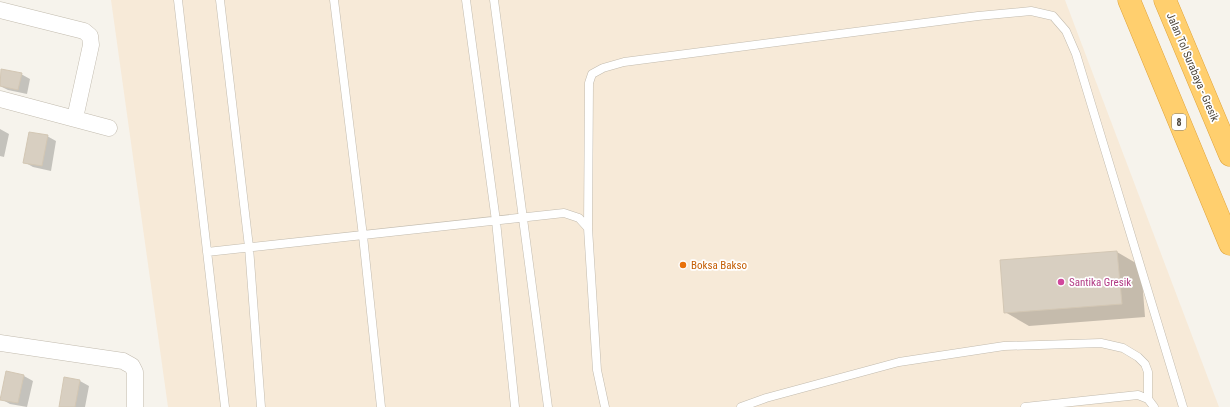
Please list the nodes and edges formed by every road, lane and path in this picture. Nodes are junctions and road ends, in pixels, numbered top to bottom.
1 (178, 0) edge
2 (220, 0) edge
3 (334, 0) edge
4 (466, 0) edge
5 (494, 0) edge
6 (1129, 0) edge
7 (1165, 0) edge
8 (0, 10) edge
9 (0, 99) edge
10 (75, 118) junction
11 (110, 128) dead end
12 (1230, 155) edge
13 (523, 217) junction
14 (496, 221) junction
15 (588, 228) junction
16 (363, 236) junction
17 (1230, 244) edge
18 (249, 247) junction
19 (207, 252) junction
20 (0, 343) edge
21 (1148, 399) junction
22 (135, 407) edge
23 (225, 407) edge
24 (261, 407) edge
25 (381, 407) edge
26 (515, 407) edge
27 (548, 407) edge
28 (605, 407) edge
29 (741, 407) edge
30 (1025, 407) edge
31 (1154, 407) edge
32 (1183, 407) edge

1 - 19 lane
2 - 18 lane
3 - 16 lane
4 - 14 lane
5 - 13 lane
6 - 17 highway, 8
7 - 12 highway, Jalan Tol Surabaya - Gresik
8 - 10 street
9 - 10 street
10 - 11 street
13 - 14 lane
13 - 15 lane
13 - 27 lane
14 - 16 lane
14 - 26 lane
15 - 28 lane
15 - 32 lane
16 - 18 lane
16 - 25 lane
18 - 19 lane
18 - 24 lane
19 - 23 lane
20 - 22 street
21 - 29 lane
21 - 30 lane
21 - 31 lane

